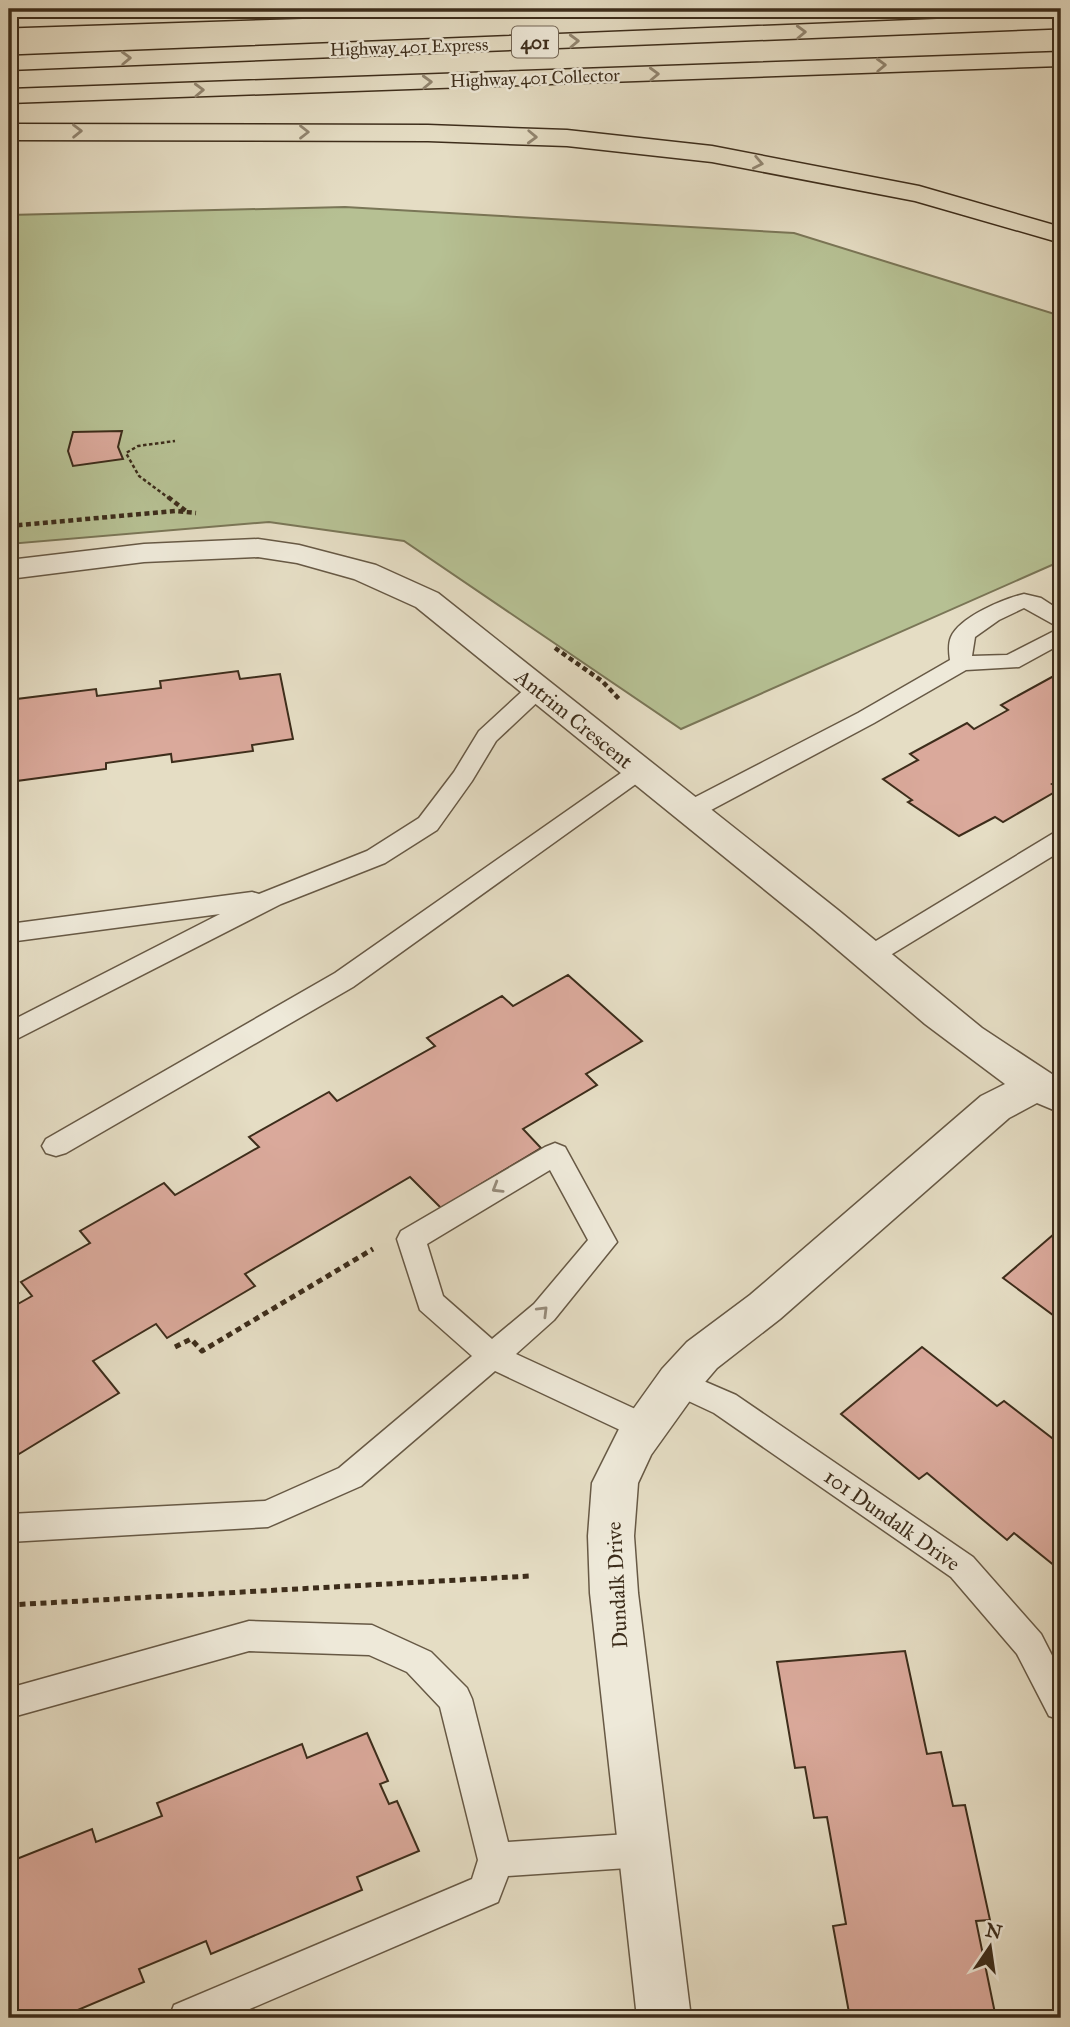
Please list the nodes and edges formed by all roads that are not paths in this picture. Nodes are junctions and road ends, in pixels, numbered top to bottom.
1 (351, 9) edge
2 (9, 20) edge
3 (1061, 21) edge
4 (1061, 59) edge
5 (9, 62) edge
6 (9, 96) edge
7 (9, 132) edge
8 (1061, 235) edge
9 (9, 570) edge
10 (1061, 622) edge
11 (1061, 635) edge
12 (961, 663) junction
13 (537, 690) junction
14 (639, 771) junction
15 (688, 811) junction
16 (1061, 841) edge
17 (272, 898) junction
18 (9, 933) edge
19 (870, 957) junction
20 (9, 1033) edge
21 (1049, 1092) edge
22 (56, 1146) dead end
23 (492, 1356) junction
24 (678, 1382) junction
25 (646, 1428) junction
26 (9, 1528) edge
27 (9, 1703) edge
28 (1061, 1704) edge
29 (643, 1850) junction
30 (495, 1860) junction
31 (187, 2018) edge
32 (664, 2018) edge

1 - 2 highway, Highway 401 Express
5 -> 3 highway, Highway 401 Express / 401
6 -> 4 highway, Highway 401 Collector / 401
7 -> 8 highway
9 - 13 street, Antrim Crescent
10 - 12 lane
11 - 12 lane
12 - 15 lane
13 - 14 street, Antrim Crescent
13 - 17 lane
14 - 15 street, Antrim Crescent
14 - 22 lane
15 - 19 street, Antrim Crescent
16 - 19 lane
17 - 18 lane
17 - 20 lane
19 - 21 street, Antrim Crescent
21 - 24 street, Dundalk Drive
23 -> 23 lane
23 - 25 lane
23 - 26 lane
24 - 25 street, Dundalk Drive
24 - 28 lane, 101 Dundalk Drive
25 - 29 street, Dundalk Drive
27 - 30 lane
29 - 30 lane
29 - 32 street, Dundalk Drive
30 - 31 lane

